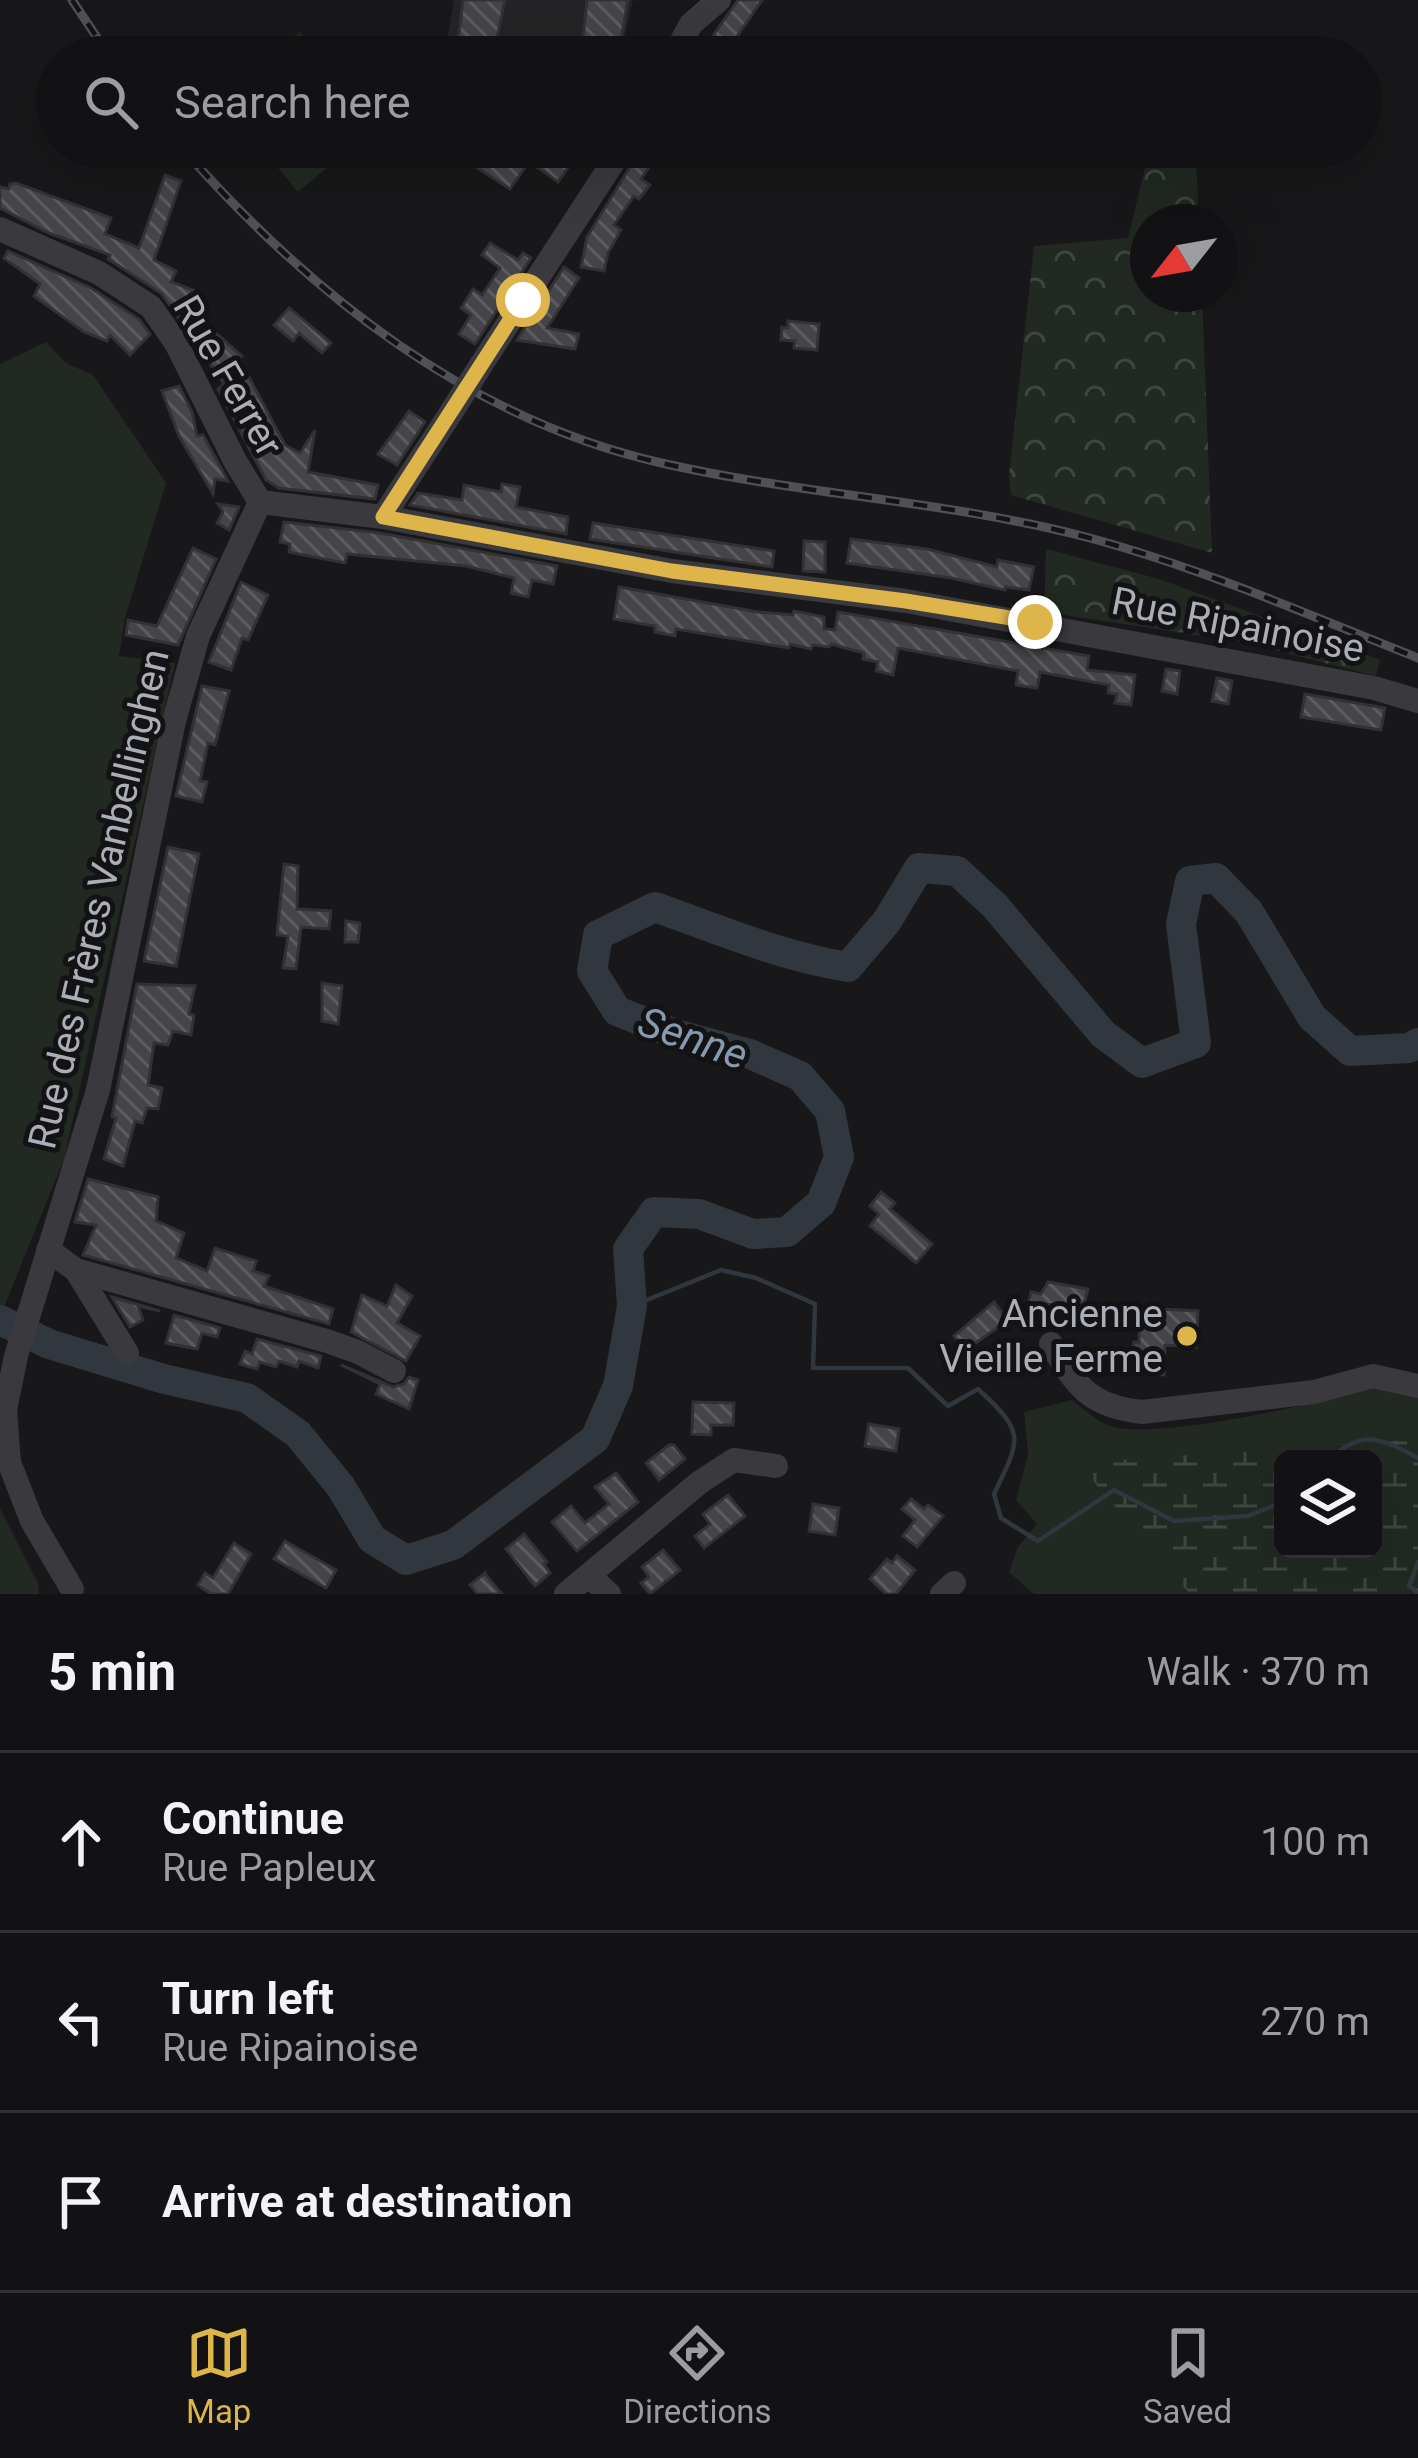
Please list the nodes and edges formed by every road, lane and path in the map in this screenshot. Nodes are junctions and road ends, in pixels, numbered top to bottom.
1 (719, 0) edge
2 (691, 12) edge
3 (609, 168) edge
4 (0, 229) edge
5 (260, 502) junction
6 (383, 517) junction
7 (1418, 701) edge
8 (48, 1250) junction
9 (76, 1270) junction
10 (1051, 1343) dead end
11 (127, 1353) dead end
12 (394, 1371) dead end
13 (1418, 1386) edge
14 (776, 1466) dead end
15 (589, 1576) junction
16 (78, 1592) edge
17 (566, 1594) edge
18 (609, 1594) edge

1 - 2 street
3 - 6 street, bridge
4 - 5 street, Rue Ferrer
5 - 6 street, Rue Ripainoise
5 - 8 street, Rue des Frères Vanbellinghen
6 - 7 street, Rue Ripainoise
8 - 9 street
8 - 16 street, Rue des Frères Vanbellinghen
9 - 11 street
9 - 12 street
10 - 13 street
14 - 15 street
15 - 17 street
15 - 18 street

